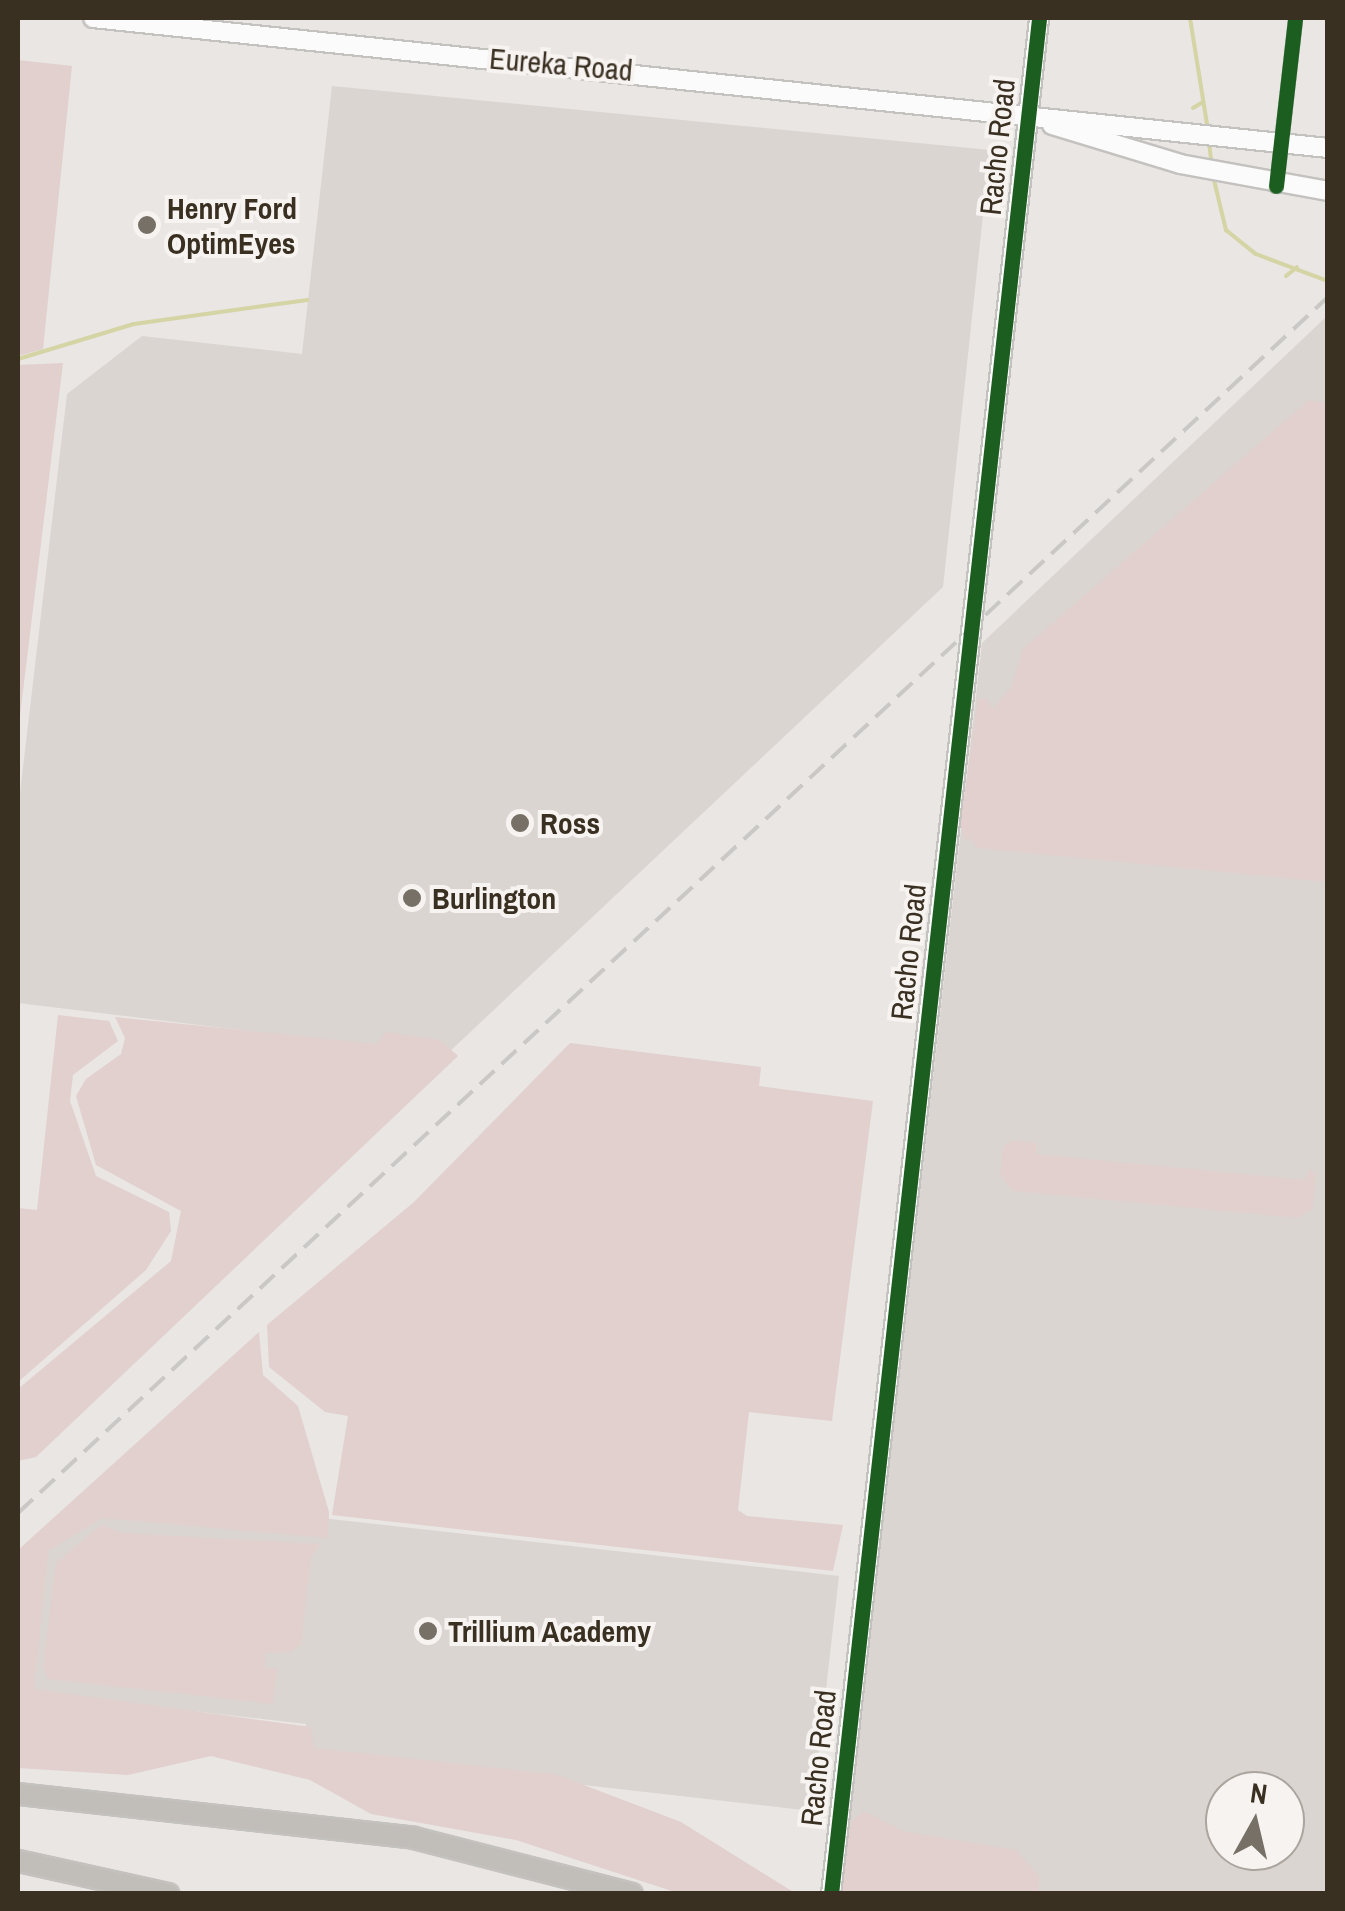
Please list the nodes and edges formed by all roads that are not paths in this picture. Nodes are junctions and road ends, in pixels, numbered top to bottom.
1 (93, 18) edge
2 (1039, 18) edge
3 (1296, 18) edge
4 (1028, 117) junction
5 (1281, 143) junction
6 (1328, 148) edge
7 (1276, 186) junction
8 (1328, 191) edge
9 (18, 1794) edge
10 (18, 1862) edge
11 (168, 1894) edge
12 (632, 1894) edge
13 (831, 1894) edge

1 - 4 street, Eureka Road
2 - 4 street, Racho Road
3 - 5 street
4 - 5 street, Eureka Road
4 - 7 street, Eureka Road
4 - 13 street, Racho Road
5 - 6 street, Eureka Road
5 - 7 street
7 - 8 street, Eureka Road
9 - 12 highway
10 - 11 highway

